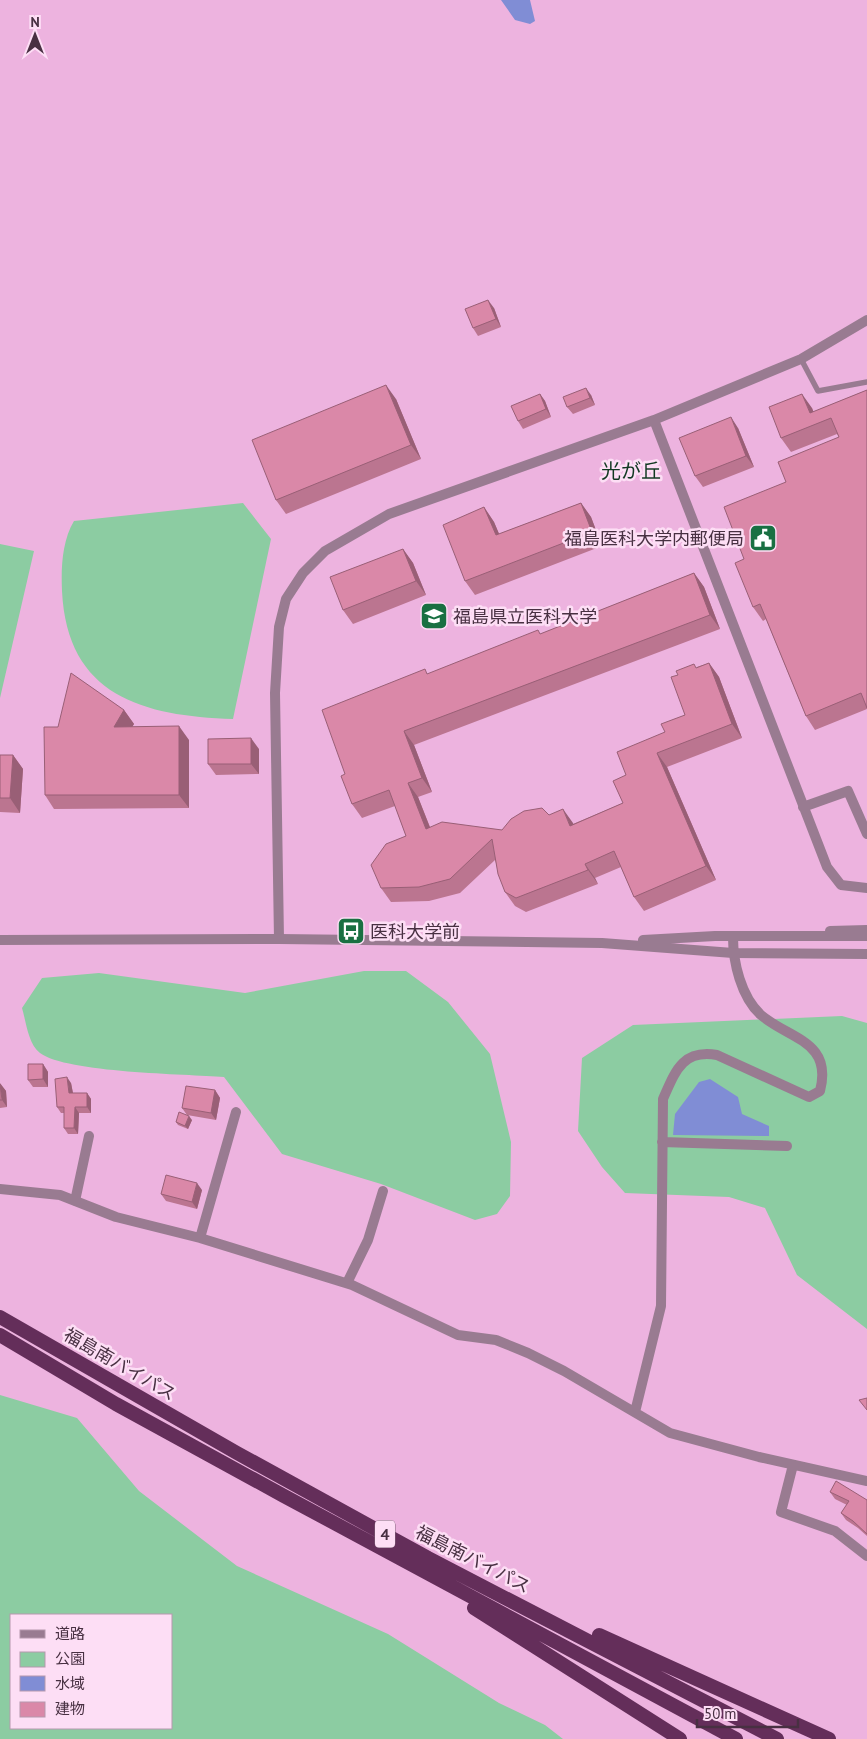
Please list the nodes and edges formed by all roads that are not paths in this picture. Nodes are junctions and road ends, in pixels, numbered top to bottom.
1 (867, 320) edge
2 (801, 359) junction
3 (867, 382) edge
4 (654, 420) junction
5 (803, 807) junction
6 (867, 834) edge
7 (867, 888) edge
8 (867, 930) edge
9 (867, 936) edge
10 (733, 937) junction
11 (818, 937) junction
12 (279, 939) junction
13 (0, 940) edge
14 (602, 943) junction
15 (733, 953) junction
16 (867, 954) edge
17 (236, 1112) dead end
18 (89, 1136) dead end
19 (662, 1142) junction
20 (787, 1146) dead end
21 (0, 1189) edge
22 (383, 1191) dead end
23 (75, 1201) junction
24 (200, 1238) junction
25 (347, 1283) junction
26 (0, 1317) edge
27 (0, 1335) edge
28 (636, 1412) junction
29 (793, 1465) junction
30 (867, 1481) edge
31 (380, 1548) junction
32 (867, 1556) edge
33 (428, 1558) junction
34 (680, 1739) edge
35 (736, 1739) edge
36 (777, 1739) edge
37 (829, 1739) edge

1 - 2 street
2 - 3 lane
2 - 4 street
4 - 5 street
4 - 12 street
5 - 6 street
5 - 7 street
8 - 11 street
9 - 11 street
10 - 11 street
10 - 14 street
10 - 15 street
12 - 13 street
12 - 14 street
14 - 15 street
15 - 16 street
15 - 19 street
17 - 24 street
18 - 23 street
19 - 20 street
19 - 28 street
21 - 23 street
22 - 25 street
23 - 24 street
24 - 25 street
25 - 28 street
26 - 33 highway, 福島南バイパス / 4
27 - 31 highway, 福島南バイパス / 4
28 - 29 street
29 - 30 street
29 - 32 street
31 - 34 highway
31 - 35 highway, 福島南バイパス / 4
33 - 36 highway, 福島南バイパス / 4
33 - 37 highway

